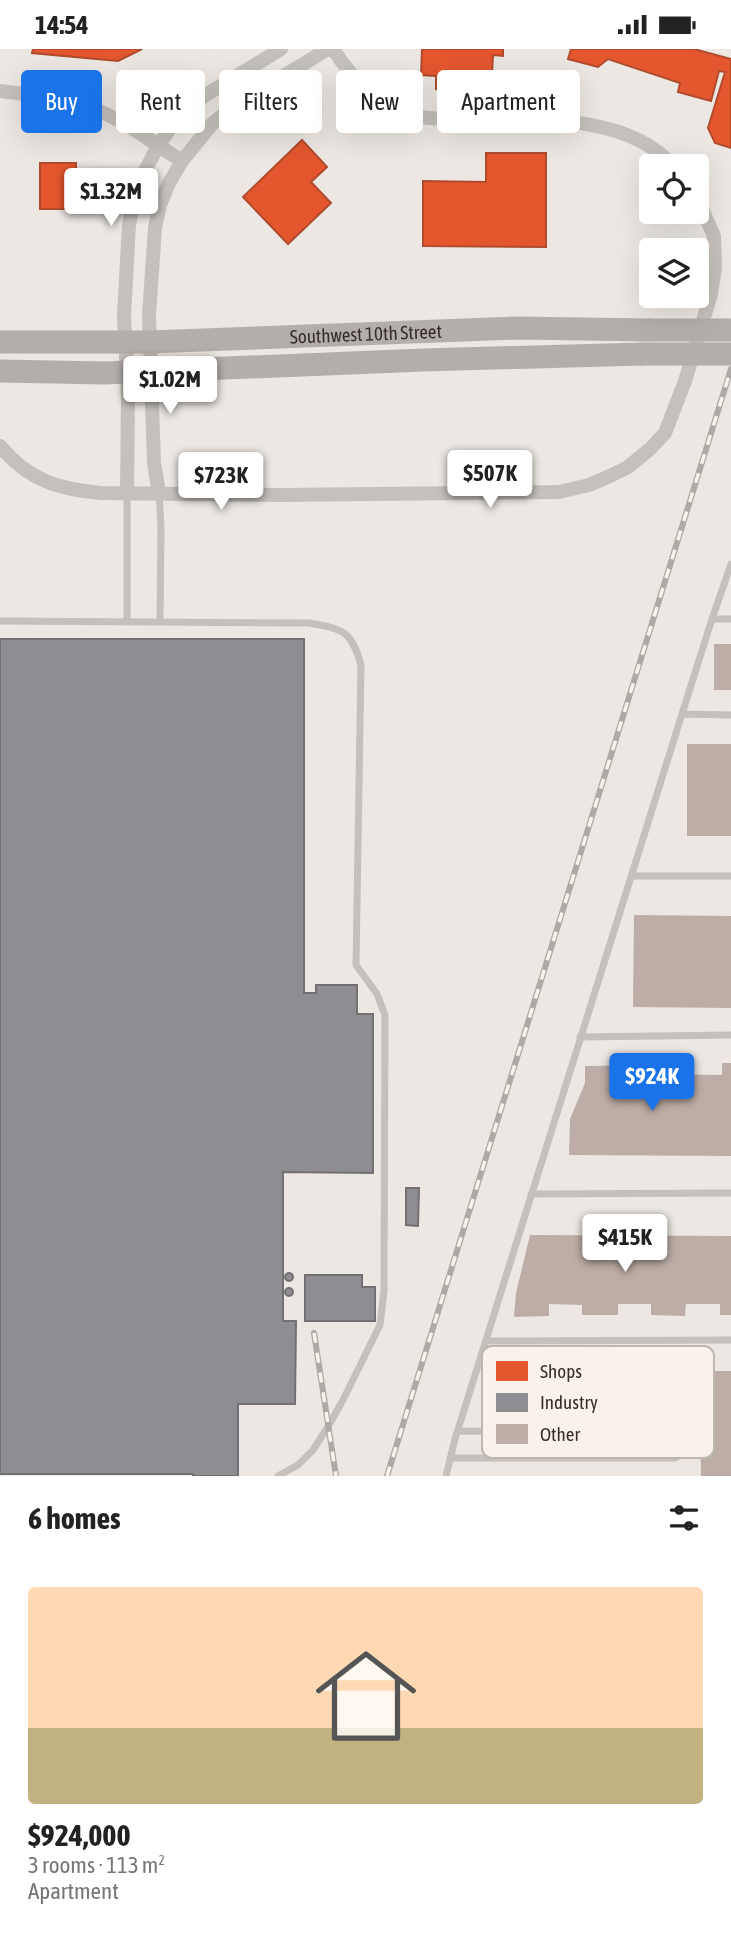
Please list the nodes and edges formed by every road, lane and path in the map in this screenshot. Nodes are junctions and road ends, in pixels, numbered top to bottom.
1 (281, 49) edge
2 (330, 49) edge
3 (0, 91) edge
4 (158, 146) junction
5 (661, 154) edge
6 (182, 161) junction
7 (709, 224) edge
8 (731, 330) edge
9 (0, 342) edge
10 (150, 342) junction
11 (125, 343) junction
12 (731, 354) edge
13 (0, 371) edge
14 (151, 371) junction
15 (127, 372) junction
16 (0, 446) edge
17 (7, 460) edge
18 (127, 493) junction
19 (159, 493) junction
20 (731, 564) edge
21 (712, 618) junction
22 (731, 619) edge
23 (0, 621) edge
24 (127, 622) junction
25 (160, 622) junction
26 (682, 715) junction
27 (731, 715) edge
28 (632, 876) junction
29 (731, 876) edge
30 (731, 1035) edge
31 (580, 1037) junction
32 (531, 1193) junction
33 (731, 1193) edge
34 (731, 1340) edge
35 (486, 1341) junction
36 (484, 1346) edge
37 (482, 1354) edge
38 (458, 1431) junction
39 (482, 1431) edge
40 (450, 1458) junction
41 (482, 1458) edge
42 (482, 1458) edge
43 (676, 1458) edge
44 (278, 1476) edge
45 (446, 1476) edge

1 - 4 street
2 - 5 street
2 - 6 street
3 - 4 street
4 - 6 street
4 - 11 street
6 - 10 street
7 - 19 street
8 - 10 main road, Southwest 10th Street, bridge
9 - 11 main road, Southwest 10th Street
10 - 11 main road, Southwest 10th Street
10 - 14 street
11 - 15 street
12 - 14 main road, Southwest 10th Street, bridge
13 - 15 main road, Southwest 10th Street
14 - 15 main road, Southwest 10th Street
14 - 19 street
15 - 18 street
16 - 17 street
17 - 18 street
18 - 19 street
18 - 24 lane
19 - 25 lane
20 - 21 lane
21 - 22 lane
21 - 26 lane
23 - 24 lane
24 - 25 lane
25 - 44 lane
26 - 27 lane
26 - 28 lane
28 - 29 lane
28 - 31 lane
30 - 31 lane
31 - 32 lane
32 - 33 lane
32 - 35 lane
34 - 35 lane
35 - 36 lane
37 - 38 lane
38 - 39 lane
38 - 40 lane
40 - 41 lane
40 - 45 lane
42 - 43 lane

